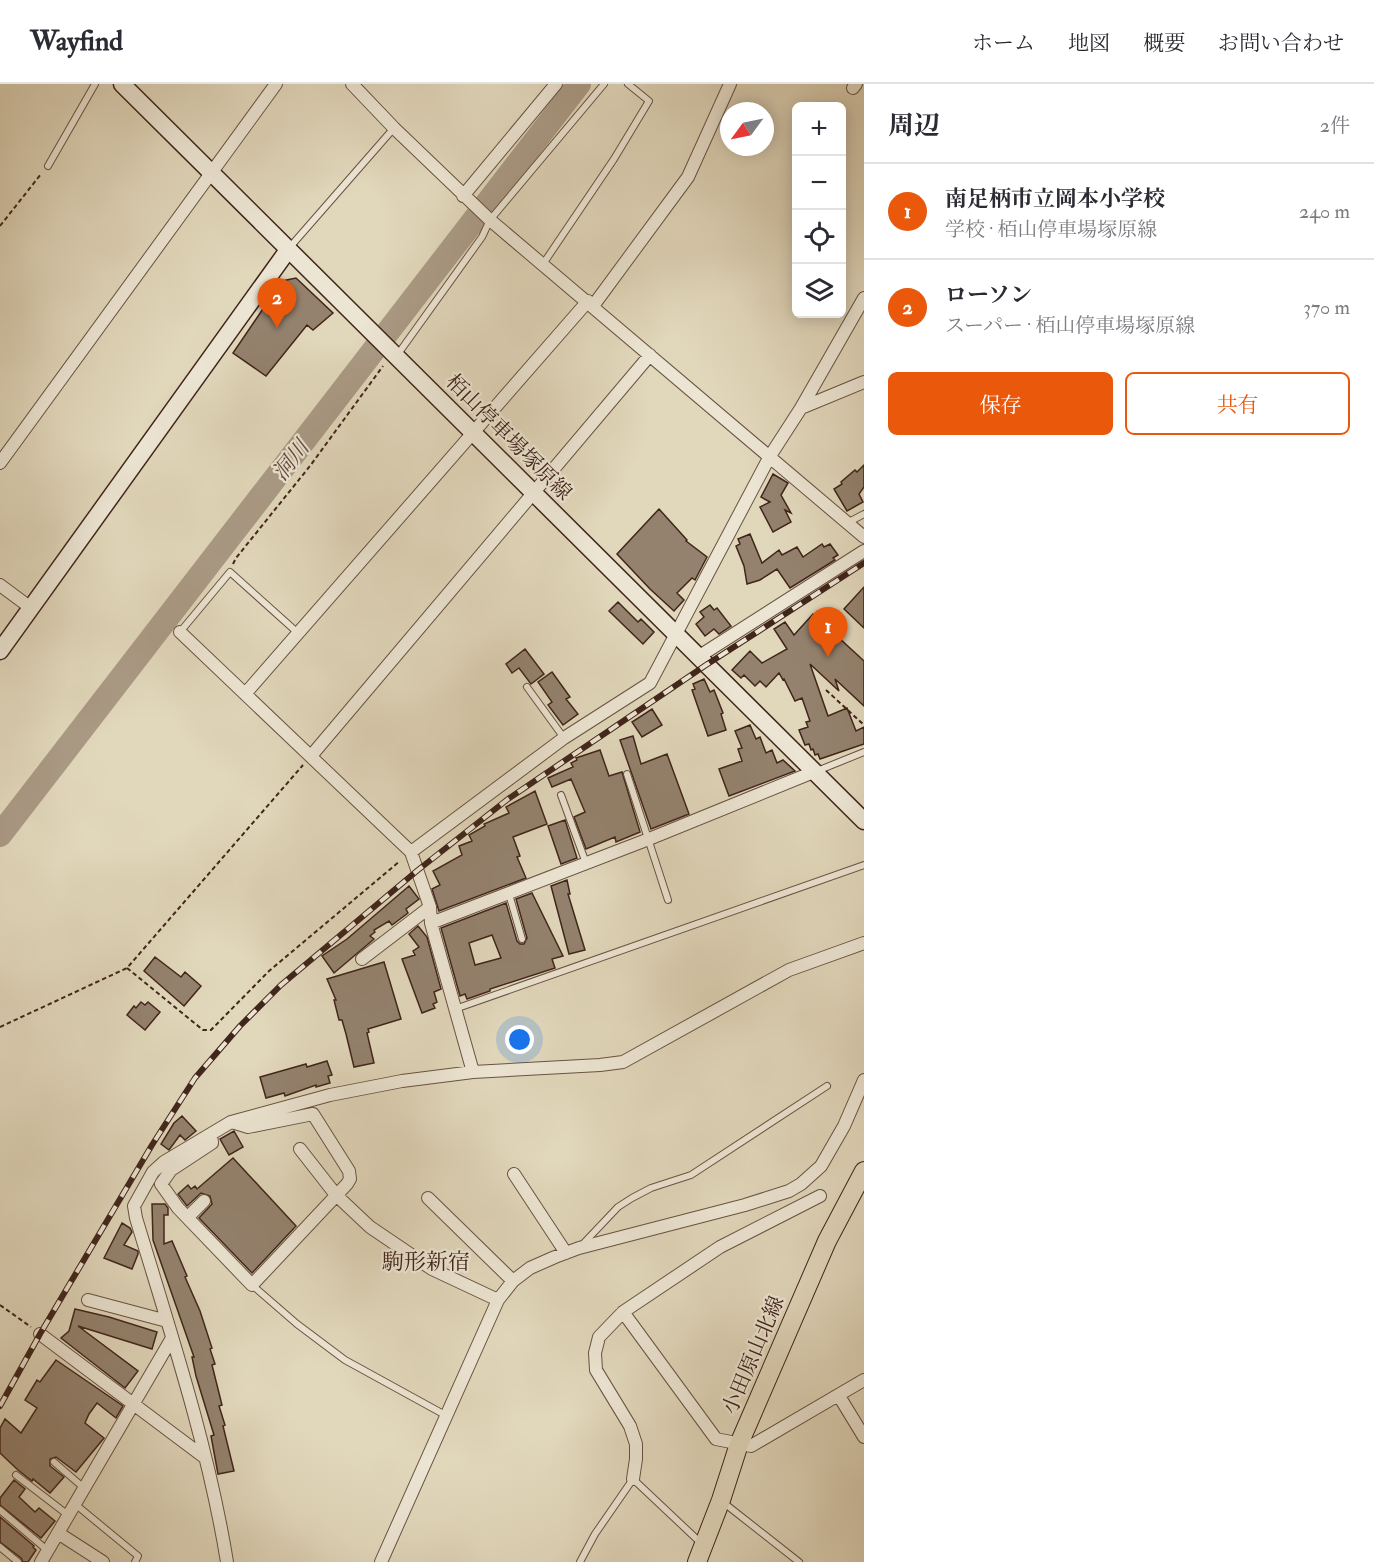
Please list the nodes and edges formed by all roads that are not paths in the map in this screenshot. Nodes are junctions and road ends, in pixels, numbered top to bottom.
1 (95, 84) edge
2 (122, 84) edge
3 (276, 84) edge
4 (352, 84) edge
5 (556, 84) edge
6 (604, 84) edge
7 (628, 84) edge
8 (730, 84) edge
9 (393, 128) junction
10 (48, 166) road end
11 (210, 173) junction
12 (463, 196) junction
13 (490, 220) junction
14 (288, 250) junction
15 (543, 265) junction
16 (864, 298) edge
17 (591, 304) junction
18 (650, 355) junction
19 (395, 357) junction
20 (861, 387) edge
21 (801, 408) junction
22 (473, 432) junction
23 (770, 456) junction
24 (0, 463) edge
25 (533, 492) junction
26 (864, 514) edge
27 (849, 522) junction
28 (864, 537) edge
29 (864, 551) edge
30 (0, 585) edge
31 (31, 608) junction
32 (180, 632) joint
33 (298, 633) junction
34 (677, 634) junction
35 (0, 651) edge
36 (698, 657) junction
37 (527, 687) dead end
38 (245, 693) junction
39 (564, 738) junction
40 (864, 752) edge
41 (311, 756) junction
42 (816, 771) junction
43 (627, 774) dead end
44 (561, 795) dead end
45 (864, 821) edge
46 (649, 839) junction
47 (411, 852) junction
48 (586, 863) junction
49 (864, 865) edge
50 (508, 893) junction
51 (668, 900) dead end
52 (430, 907) junction
53 (431, 923) junction
54 (522, 939) dead end
55 (864, 943) edge
56 (362, 959) dead end
57 (454, 1009) junction
58 (473, 1072) junction
59 (864, 1080) edge
60 (827, 1086) dead end
61 (231, 1122) junction
62 (211, 1134) junction
63 (300, 1149) dead end
64 (864, 1171) edge
65 (514, 1174) dead end
66 (336, 1195) junction
67 (820, 1196) dead end
68 (428, 1198) dead end
69 (204, 1201) dead end
70 (188, 1217) junction
71 (579, 1248) junction
72 (566, 1253) junction
73 (513, 1281) junction
74 (252, 1285) junction
75 (87, 1300) dead end
76 (498, 1300) junction
77 (623, 1312) junction
78 (167, 1321) junction
79 (40, 1334) road end
80 (172, 1338) junction
81 (864, 1380) edge
82 (839, 1396) junction
83 (133, 1403) junction
84 (447, 1416) junction
85 (864, 1437) edge
86 (740, 1444) junction
87 (204, 1457) junction
88 (54, 1462) dead end
89 (16, 1475) dead end
90 (633, 1479) junction
91 (84, 1488) junction
92 (721, 1500) junction
93 (0, 1510) edge
94 (71, 1510) junction
95 (58, 1533) junction
96 (0, 1547) edge
97 (48, 1551) junction
98 (700, 1554) edge
99 (18, 1562) edge
100 (41, 1562) edge
101 (103, 1562) edge
102 (135, 1562) edge
103 (227, 1562) edge
104 (381, 1562) edge
105 (580, 1562) edge
106 (799, 1562) edge

1 - 10 lane
2 - 11 main road, 栢山停車場塚原線
3 - 11 street
4 - 9 street
5 - 12 street
6 - 13 lane
7 - 15 lane
8 - 17 street
9 - 12 street
9 - 14 lane
11 - 14 main road, 栢山停車場塚原線
11 - 24 street
12 - 13 street
13 - 15 street
13 - 19 lane
14 - 19 main road, 栢山停車場塚原線
14 - 31 main road
15 - 17 street
16 - 21 street
17 - 18 street
17 - 22 street
18 - 23 street
18 - 25 street
19 - 22 main road, 栢山停車場塚原線
20 - 21 street
21 - 23 street
22 - 25 main road, 栢山停車場塚原線
22 - 33 street
23 - 27 street
23 - 34 street
25 - 34 main road, 栢山停車場塚原線
25 - 41 street
26 - 27 lane
27 - 28 street
29 - 36 street
30 - 31 street
31 - 35 main road
32 - 33 lane
32 - 38 street
33 - 38 street
34 - 36 main road, 栢山停車場塚原線
34 - 39 street
36 - 42 main road, 栢山停車場塚原線
37 - 39 lane
38 - 41 street
39 - 47 street
40 - 42 lane
41 - 47 street
42 - 45 main road, 栢山停車場塚原線
42 - 46 street
43 - 46 lane
44 - 48 lane
46 - 48 street
46 - 51 lane
47 - 52 street
48 - 50 street
49 - 57 lane
50 - 53 street
50 - 54 lane
52 - 53 street
52 - 56 street
53 - 57 street
55 - 58 street
57 - 58 street
58 - 61 street
59 - 71 street
60 - 71 lane
61 - 62 street
61 - 66 street
62 - 70 street
62 - 78 street
63 - 66 street
64 - 86 main road, 小田原山北線
65 - 72 street
66 - 74 street
66 - 76 street
67 - 77 street
68 - 73 street
69 - 70 street
70 - 74 street
71 - 72 street
72 - 73 street
73 - 76 street
74 - 84 lane
75 - 78 street
76 - 84 street
77 - 86 street
77 - 90 street
78 - 80 street
79 - 83 street
80 - 83 street
80 - 87 street
81 - 82 street
82 - 85 street
82 - 86 street
83 - 87 street
83 - 91 street
84 - 104 street
86 - 92 main road, 小田原山北線
87 - 103 street
88 - 91 lane
89 - 94 lane
90 - 98 lane
90 - 105 lane
91 - 94 street
92 - 98 main road, 小田原山北線
92 - 106 lane
93 - 97 lane
94 - 95 street
94 - 102 lane
95 - 97 street
95 - 101 street
96 - 99 lane
97 - 100 street

